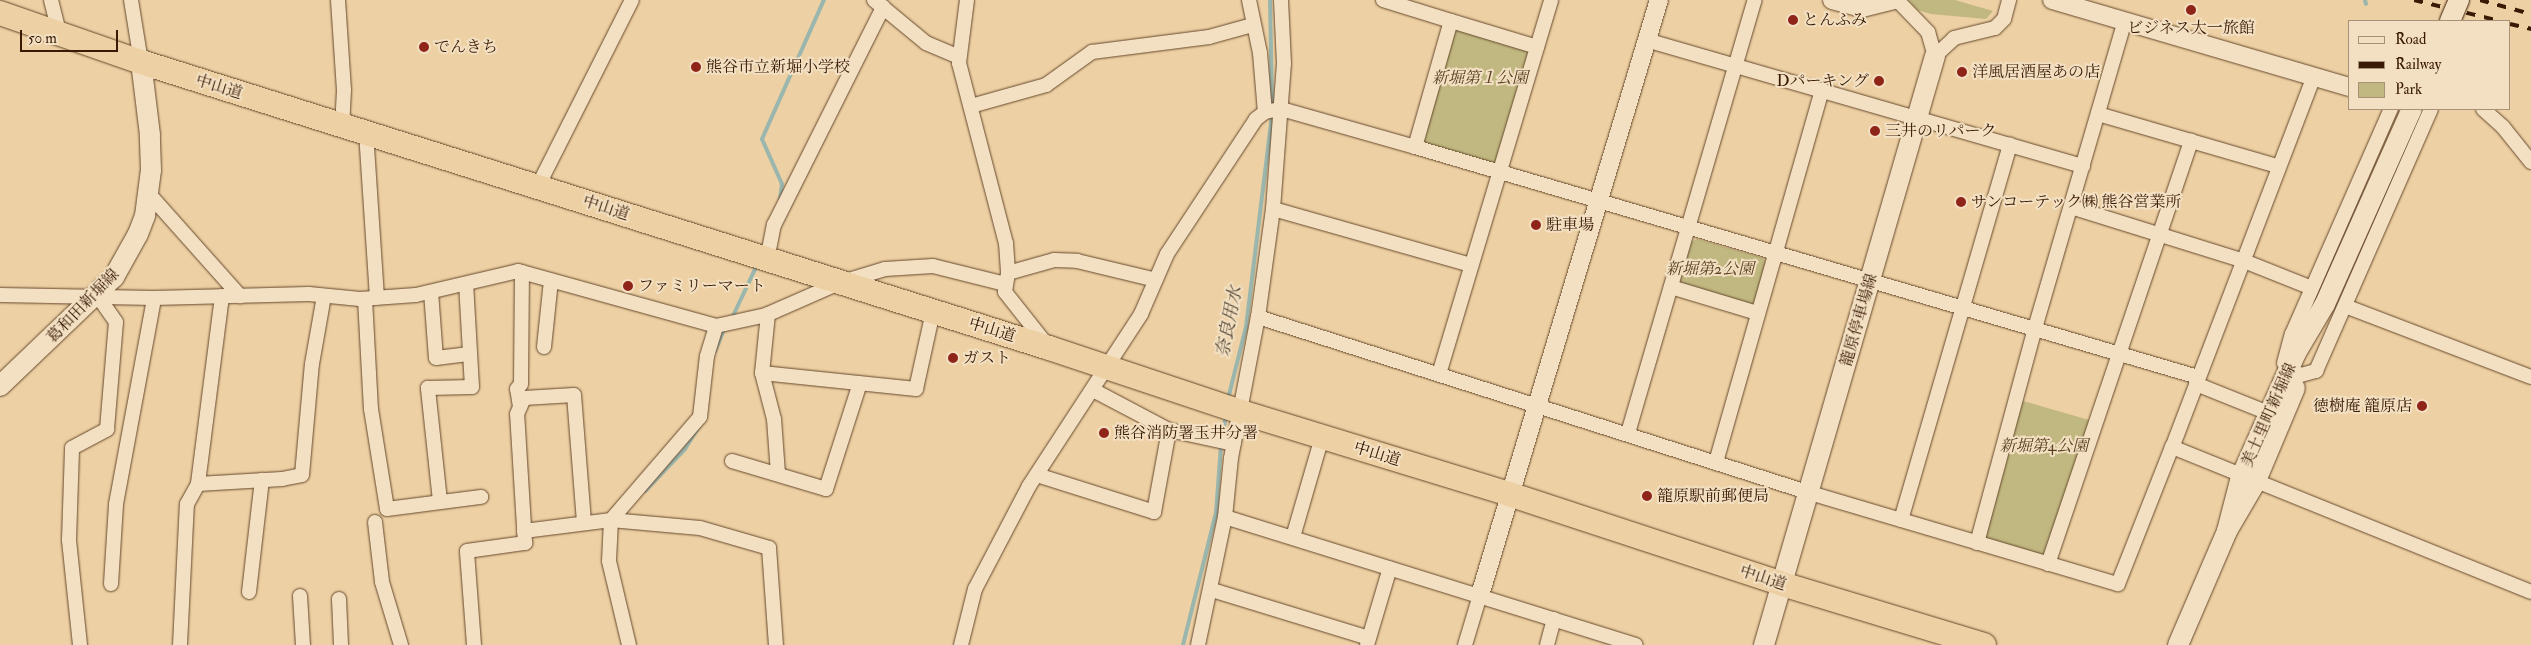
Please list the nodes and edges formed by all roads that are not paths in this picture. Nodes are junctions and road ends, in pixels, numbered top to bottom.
1 (51, 0) edge
2 (131, 0) edge
3 (338, 0) edge
4 (632, 0) edge
5 (967, 0) edge
6 (1249, 0) edge
7 (1281, 0) edge
8 (1383, 0) edge
9 (1551, 0) edge
10 (1659, 0) edge
11 (1755, 0) edge
12 (1832, 0) edge
13 (1895, 0) edge
14 (2009, 0) edge
15 (2052, 0) edge
16 (2459, 0) edge
17 (877, 2) edge
18 (1427, 6) edge
19 (0, 12) edge
20 (2450, 20) edge
21 (1451, 21) junction
22 (2125, 21) junction
23 (1253, 25) junction
24 (59, 33) junction
25 (1646, 40) junction
26 (1537, 47) junction
27 (1935, 56) junction
28 (959, 57) junction
29 (141, 62) junction
30 (1737, 66) junction
31 (2314, 76) junction
32 (2348, 86) edge
33 (1822, 90) junction
34 (971, 106) junction
35 (1281, 109) junction
36 (2392, 110) edge
37 (2412, 110) edge
38 (2431, 110) edge
39 (2483, 110) edge
40 (1265, 112) junction
41 (2098, 114) junction
42 (1917, 117) junction
43 (342, 125) junction
44 (366, 132) junction
45 (2191, 141) junction
46 (2010, 144) junction
47 (1415, 147) junction
48 (2531, 162) edge
49 (2083, 166) junction
50 (2277, 166) junction
51 (1499, 171) junction
52 (538, 186) junction
53 (149, 194) junction
54 (1598, 200) junction
55 (2071, 207) junction
56 (1273, 209) junction
57 (1689, 227) junction
58 (2158, 234) junction
59 (1777, 254) junction
60 (767, 260) junction
61 (2244, 261) junction
62 (1471, 265) junction
63 (522, 272) junction
64 (1007, 278) junction
65 (551, 280) junction
66 (1156, 280) junction
67 (1870, 282) junction
68 (839, 283) junction
69 (466, 284) junction
70 (1671, 287) junction
71 (2312, 288) junction
72 (431, 292) junction
73 (0, 295) edge
74 (97, 295) junction
75 (222, 296) junction
76 (240, 296) junction
77 (324, 296) junction
78 (154, 298) junction
79 (371, 298) junction
80 (2345, 306) junction
81 (1964, 309) junction
82 (933, 312) junction
83 (1757, 312) junction
84 (768, 314) junction
85 (1258, 317) junction
86 (716, 326) junction
87 (2035, 328) junction
88 (544, 347) dead end
89 (1048, 348) junction
90 (2118, 351) junction
91 (470, 354) junction
92 (1108, 368) junction
93 (2295, 372) junction
94 (762, 373) junction
95 (1439, 374) junction
96 (2531, 377) edge
97 (2197, 380) junction
98 (860, 384) junction
99 (0, 386) edge
100 (1093, 390) junction
101 (1538, 405) junction
102 (520, 407) junction
103 (1231, 409) junction
104 (2276, 416) junction
105 (1169, 430) junction
106 (1628, 433) junction
107 (1322, 437) junction
108 (1224, 442) junction
109 (2172, 447) junction
110 (732, 461) dead end
111 (1716, 462) junction
112 (778, 474) junction
113 (1037, 475) junction
114 (262, 480) junction
115 (2248, 480) junction
116 (198, 484) junction
117 (1810, 493) junction
118 (1509, 494) junction
119 (481, 497) dead end
120 (440, 501) junction
121 (1226, 516) junction
122 (611, 520) junction
123 (1901, 520) junction
124 (375, 522) dead end
125 (584, 524) junction
126 (524, 531) junction
127 (1293, 538) junction
128 (1977, 543) junction
129 (2048, 564) junction
130 (1390, 568) junction
131 (111, 584) dead end
132 (1782, 584) junction
133 (1212, 590) junction
134 (248, 592) dead end
135 (2531, 592) edge
136 (300, 596) dead end
137 (1480, 596) junction
138 (339, 599) dead end
139 (1554, 619) junction
140 (1368, 642) edge
141 (80, 645) edge
142 (180, 645) edge
143 (303, 645) edge
144 (341, 645) edge
145 (401, 645) edge
146 (474, 645) edge
147 (629, 645) edge
148 (776, 645) edge
149 (961, 645) edge
150 (1198, 645) edge
151 (1466, 645) edge
152 (1547, 645) edge
153 (1636, 645) edge
154 (1764, 645) edge
155 (1984, 645) edge
156 (2178, 645) edge

1 - 24 street
2 - 29 street
3 - 43 street
4 - 52 street
5 - 28 street
6 - 23 street
7 - 35 street
8 - 18 street
9 - 26 street
10 - 25 street
11 - 30 street
12 - 13 street
13 - 27 street
14 - 27 street
15 - 22 street
16 - 20 main road, bridge
17 - 28 street
17 - 60 street
18 - 21 street
19 - 24 highway, 中山道
21 - 26 street
21 - 47 street
22 - 31 street
22 - 41 street
23 - 34 street
23 - 40 street
24 - 29 highway, 中山道
25 - 30 street
25 - 54 street
26 - 51 street
27 - 42 main road, 籠原停車場線
28 - 34 street
29 - 43 highway, 中山道
29 - 53 main road, 葛和田新堀線
30 - 33 street
30 - 57 street
31 - 32 street
31 - 50 street
33 - 42 street
33 - 59 street
34 - 64 street
35 - 40 street
35 - 47 street
35 - 56 street
36 - 71 street
37 - 93 main road, 美土里町新堀線
38 - 80 street
39 - 48 street
40 - 66 street
41 - 45 street
41 - 49 street
42 - 46 street
42 - 67 main road, 籠原停車場線
43 - 44 highway, 中山道
44 - 52 highway, 中山道
44 - 79 street
45 - 50 street
45 - 58 street
46 - 49 street
46 - 81 street
47 - 51 street
49 - 55 street
50 - 61 street
51 - 54 street
51 - 62 street
52 - 60 highway, 中山道
53 - 74 main road, 葛和田新堀線
53 - 76 street
54 - 57 street
54 - 101 street
55 - 58 street
55 - 87 street
56 - 62 street
56 - 85 street
57 - 59 street
57 - 70 street
58 - 61 street
58 - 90 street
59 - 67 street
59 - 83 street
60 - 68 highway, 中山道
61 - 71 street
61 - 97 street
62 - 95 street
63 - 65 street
63 - 69 street
63 - 102 street
64 - 66 street
64 - 68 street
64 - 89 street
65 - 86 street
65 - 88 street
66 - 92 street
67 - 81 street
67 - 117 main road, 籠原停車場線
68 - 82 highway, 中山道
68 - 84 street
69 - 72 street
69 - 91 street
70 - 83 street
70 - 106 street
71 - 104 street
72 - 79 street
72 - 91 street
73 - 74 street
74 - 78 street
74 - 99 main road, 葛和田新堀線
74 - 141 street
75 - 76 street
75 - 78 street
75 - 116 street
76 - 77 street
77 - 79 street
77 - 114 street
78 - 131 street
79 - 120 street
80 - 93 street
80 - 96 street
81 - 87 street
81 - 123 street
82 - 89 highway, 中山道
82 - 98 street
83 - 111 street
84 - 86 street
84 - 94 street
85 - 95 street
85 - 103 street
86 - 122 street
87 - 90 street
87 - 128 street
89 - 92 highway, 中山道
90 - 97 street
90 - 129 street
91 - 120 street
92 - 100 street
92 - 103 highway, 中山道
93 - 104 main road, 美土里町新堀線
94 - 98 street
94 - 112 street
95 - 101 street
97 - 104 street
97 - 109 street
98 - 112 street
100 - 105 street
100 - 113 street
101 - 106 street
101 - 118 street
102 - 125 street
102 - 126 street
103 - 107 highway, 中山道
103 - 108 street
104 - 115 main road, 美土里町新堀線
105 - 108 street
105 - 113 street
106 - 111 street
107 - 118 highway, 中山道
107 - 127 street
108 - 121 street
109 - 115 street
109 - 129 street
110 - 112 street
111 - 117 street
113 - 149 street
114 - 116 street
114 - 134 street
115 - 135 street
115 - 156 main road, 美土里町新堀線
116 - 142 street
117 - 123 street
117 - 132 main road, 籠原停車場線
118 - 132 highway, 中山道
118 - 137 street
119 - 120 street
121 - 127 street
121 - 133 street
122 - 125 street
122 - 147 street
122 - 148 street
123 - 128 street
124 - 145 street
125 - 126 street
126 - 146 street
127 - 130 street
128 - 129 street
130 - 137 street
130 - 140 street
132 - 154 main road, 籠原停車場線
132 - 155 highway, 中山道
133 - 140 street
133 - 150 street
136 - 143 street
137 - 139 street
137 - 151 street
138 - 144 street
139 - 152 street
139 - 153 street

